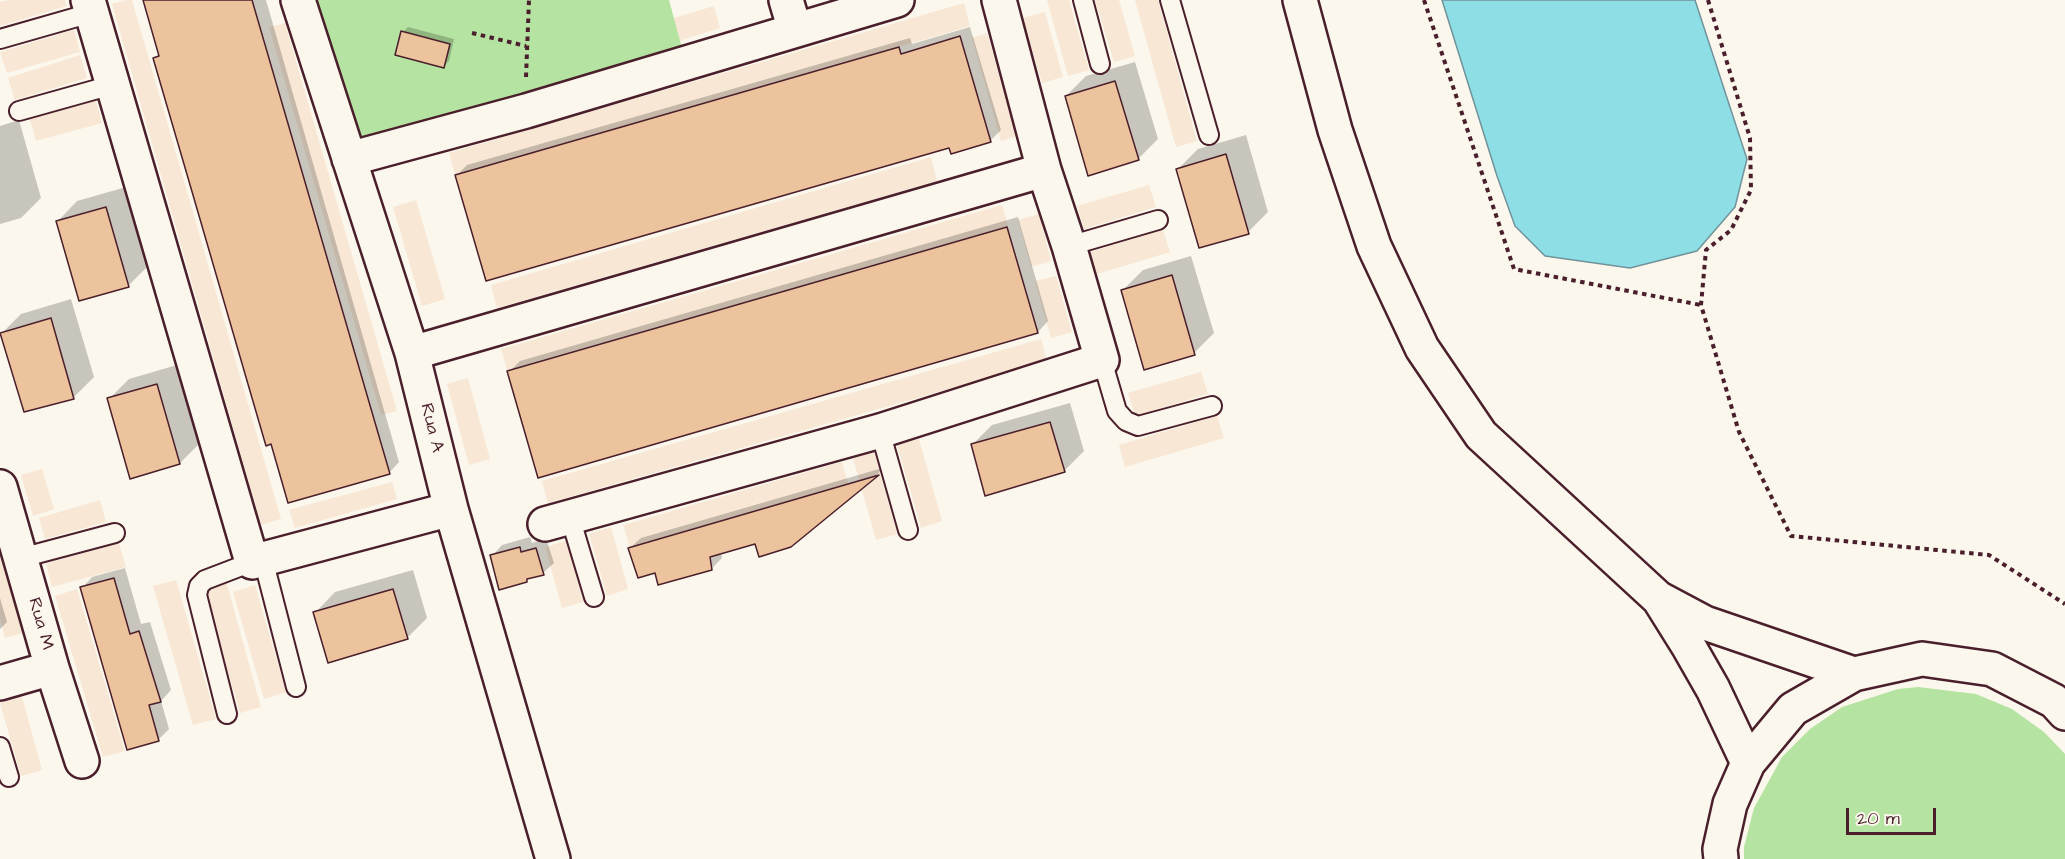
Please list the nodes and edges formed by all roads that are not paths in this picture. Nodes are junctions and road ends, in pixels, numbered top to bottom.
1 (298, 0) edge
2 (897, 0) edge
3 (999, 0) edge
4 (1083, 0) edge
5 (1170, 0) edge
6 (1300, 0) edge
7 (89, 6) edge
8 (790, 15) edge
9 (0, 39) edge
10 (1100, 64) dead end
11 (112, 85) junction
12 (19, 111) dead end
13 (1209, 135) dead end
14 (349, 159) junction
15 (1044, 170) junction
16 (1158, 220) dead end
17 (1069, 246) junction
18 (412, 353) junction
19 (1102, 360) junction
20 (1212, 406) dead end
21 (880, 431) junction
22 (0, 487) edge
23 (451, 509) junction
24 (558, 520) joint
25 (908, 530) dead end
26 (115, 533) dead end
27 (21, 558) junction
28 (258, 560) junction
29 (594, 597) dead end
30 (1658, 598) junction
31 (52, 668) junction
32 (1854, 674) junction
33 (0, 683) edge
34 (296, 687) dead end
35 (2065, 713) edge
36 (227, 714) dead end
37 (0, 747) edge
38 (82, 760) dead end
39 (1748, 763) junction
40 (9, 777) dead end
41 (1717, 856) edge
42 (553, 859) edge

1 - 14 street, Rua A
2 - 8 street
3 - 15 street
4 - 10 lane
5 - 13 lane
6 - 30 street
7 - 9 lane
7 - 11 street
8 - 14 street
11 - 12 lane
11 - 28 street
14 - 18 street, Rua A
15 - 17 street
15 - 18 street
16 - 17 lane
17 - 19 street
18 - 23 street, Rua A
19 - 20 lane
19 - 21 street
21 - 24 street
21 - 25 lane
22 - 27 street, Rua M
23 - 28 street
23 - 42 street, Rua A
24 - 29 lane
26 - 27 lane
27 - 31 street, Rua M
28 - 34 lane
28 - 36 lane
30 - 32 street
30 - 39 street
31 - 33 street
31 - 38 street, Rua M
32 - 35 street
32 - 39 street
37 - 40 lane
39 - 41 street

